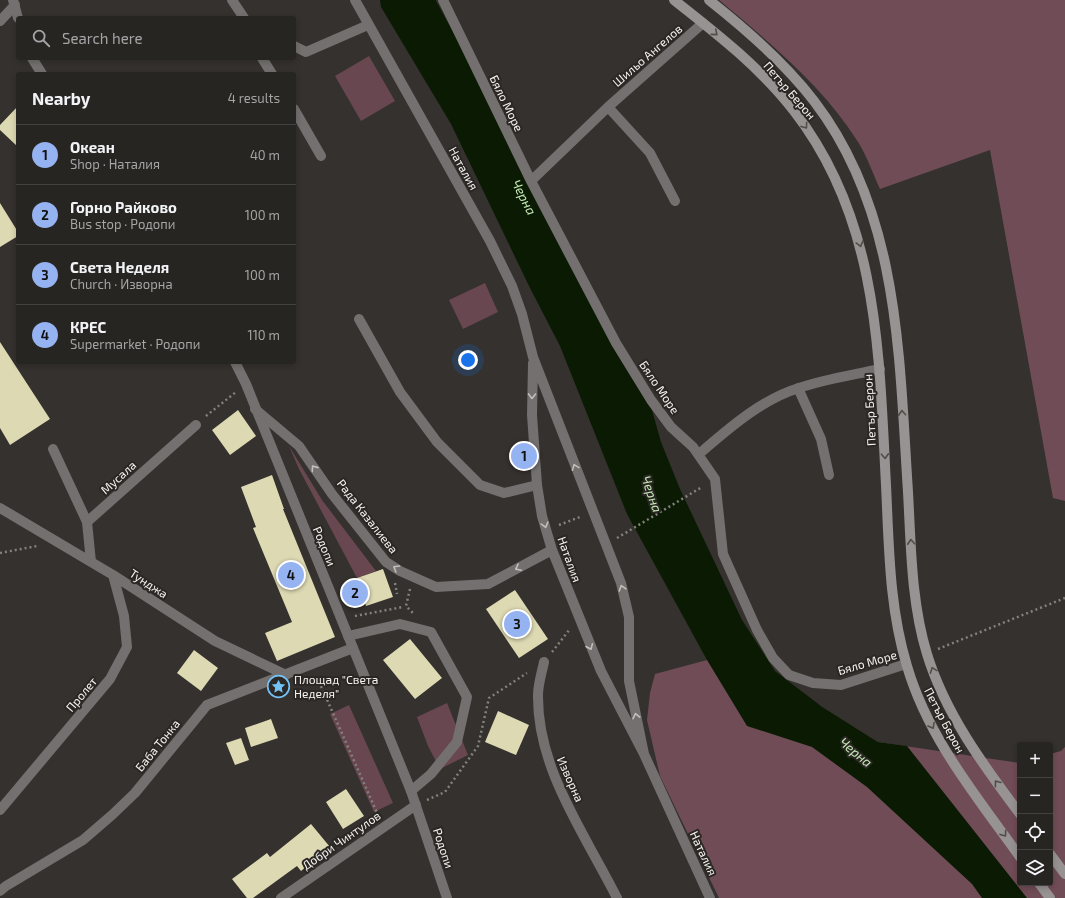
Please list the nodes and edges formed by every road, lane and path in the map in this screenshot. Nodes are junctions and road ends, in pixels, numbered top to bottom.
1 (232, 0) edge
2 (355, 0) edge
3 (443, 0) edge
4 (674, 0) edge
5 (709, 0) edge
6 (14, 2) edge
7 (18, 16) edge
8 (243, 16) edge
9 (0, 21) edge
10 (704, 23) junction
11 (368, 25) junction
12 (296, 47) edge
13 (33, 60) edge
14 (263, 60) edge
15 (41, 72) edge
16 (271, 72) edge
17 (608, 107) junction
18 (296, 112) edge
19 (321, 156) dead end
20 (531, 181) junction
21 (675, 201) dead end
22 (359, 319) dead end
23 (533, 357) junction
24 (236, 364) edge
25 (880, 369) junction
26 (246, 384) junction
27 (798, 388) junction
28 (255, 409) junction
29 (196, 424) joint
30 (53, 449) dead end
31 (699, 454) junction
32 (829, 475) dead end
33 (537, 486) junction
34 (703, 486) dead end
35 (0, 508) edge
36 (87, 522) junction
37 (613, 540) dead end
38 (57, 542) junction
39 (552, 550) junction
40 (0, 553) edge
41 (91, 562) junction
42 (113, 575) junction
43 (412, 584) dead end
44 (1065, 598) edge
45 (340, 619) junction
46 (578, 619) junction
47 (348, 636) junction
48 (353, 648) junction
49 (927, 654) junction
50 (544, 662) junction
51 (906, 664) junction
52 (312, 666) junction
53 (286, 675) junction
54 (644, 754) junction
55 (412, 792) junction
56 (416, 805) junction
57 (0, 810) edge
58 (1017, 810) edge
59 (383, 826) junction
60 (1017, 852) edge
61 (1053, 858) edge
62 (1065, 874) edge
63 (1041, 886) edge
64 (0, 892) edge
65 (281, 898) edge
66 (447, 898) edge
67 (616, 898) edge
68 (710, 898) edge
69 (1050, 898) edge

1 - 8 street
2 - 11 street, Наталия
3 - 20 street, Бяло Море
4 - 10 main road, Петър Берон
49 -> 5 main road, Петър Берон
6 - 7 street
6 - 9 street
10 - 17 street, Шильо Ангелов
10 -> 25 main road, Петър Берон
11 - 12 street
11 - 23 street, Наталия
13 - 15 street
14 - 16 street
17 - 20 street, Шильо Ангелов
17 - 21 street
18 - 19 street
20 - 31 street, Бяло Море
22 - 33 street
23 -> 33 street, Наталия
54 -> 23 street, Наталия
24 - 26 street, Родопи
25 - 27 street
25 -> 51 main road, Петър Берон
26 - 28 street, Родопи
26 - 29 path
27 - 31 street
27 - 32 street
39 -> 28 street, Рада Казалиева
28 - 45 street, Родопи
29 - 36 street, Мусала
30 - 36 street
31 - 51 street, Бяло Море
33 -> 39 street, Наталия
34 - 37 path
35 - 38 street, Тунджа
36 - 41 street
38 - 40 path
38 - 41 street, Тунджа
39 - 46 street, Наталия
41 - 42 street, Тунджа
42 - 53 street, Тунджа
42 - 57 street, Пролет
43 - 45 path
44 - 49 path
45 - 47 street, Родопи
46 - 50 path
46 -> 54 street, Наталия
47 - 48 street, Родопи
47 - 55 street
48 - 52 street, Баба Тонка
48 - 55 street, Родопи
58 -> 49 main road, Петър Берон
50 - 56 path
50 - 67 street, Изворна
51 -> 60 main road, Петър Берон
52 - 53 street, Баба Тонка
52 - 59 path
53 - 64 street, Баба Тонка
54 - 68 street, Наталия
55 - 56 street, Родопи
56 - 59 street, Добри Чинтулов
56 - 66 street, Родопи
59 - 65 street, Добри Чинтулов
61 - 62 main road
63 - 69 main road

